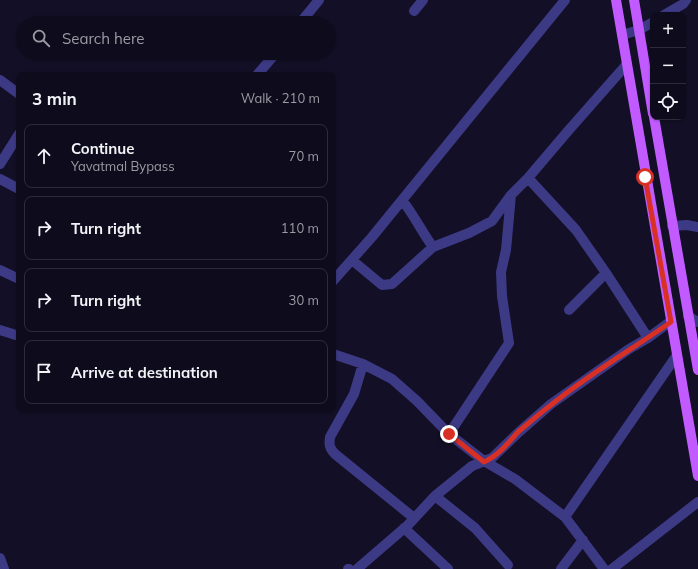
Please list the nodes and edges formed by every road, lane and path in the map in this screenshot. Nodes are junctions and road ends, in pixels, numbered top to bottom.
1 (319, 0) edge
2 (422, 0) edge
3 (566, 0) edge
4 (616, 0) edge
5 (634, 0) edge
6 (686, 0) edge
7 (414, 11) dead end
8 (669, 12) edge
9 (306, 16) edge
10 (650, 24) edge
11 (639, 30) junction
12 (622, 35) junction
13 (270, 60) edge
14 (627, 64) junction
15 (260, 72) edge
16 (0, 80) edge
17 (16, 92) edge
18 (650, 96) edge
19 (654, 120) edge
20 (16, 139) edge
21 (0, 164) edge
22 (528, 178) junction
23 (0, 179) edge
24 (16, 187) edge
25 (511, 195) junction
26 (402, 200) junction
27 (672, 226) junction
28 (698, 228) edge
29 (433, 247) junction
30 (352, 260) junction
31 (0, 270) edge
32 (606, 273) junction
33 (16, 278) edge
34 (336, 278) edge
35 (570, 310) dead end
36 (688, 316) junction
37 (671, 322) junction
38 (698, 322) edge
39 (0, 330) edge
40 (16, 335) edge
41 (648, 338) junction
42 (677, 354) junction
43 (336, 355) edge
44 (363, 364) junction
45 (698, 370) edge
46 (449, 434) junction
47 (484, 462) junction
48 (698, 476) edge
49 (435, 496) junction
50 (698, 502) edge
51 (565, 517) junction
52 (414, 518) junction
53 (404, 528) junction
54 (583, 540) junction
55 (0, 558) edge
56 (508, 565) dead end
57 (4, 569) edge
58 (357, 569) edge
59 (448, 569) edge
60 (561, 569) edge
61 (604, 569) edge
62 (612, 569) edge

1 - 9 street
2 - 7 street
3 - 26 street
4 - 12 main road
5 - 11 main road
6 - 8 street
10 - 11 street
11 - 12 street
11 - 18 main road
12 - 14 main road
13 - 15 street
14 - 22 street
14 - 37 main road
16 - 17 street
19 - 27 main road
20 - 21 street
22 - 25 street
22 - 32 street
23 - 24 street
25 - 29 street
25 - 46 street
26 - 29 street
26 - 30 street
27 - 28 street
27 - 36 main road
29 - 30 street
30 - 34 street
31 - 33 street
32 - 35 street
32 - 41 street
36 - 38 street
36 - 45 main road
37 - 41 street
37 - 42 main road
39 - 40 street
41 - 47 street
42 - 48 main road
42 - 51 street
43 - 44 street
44 - 46 street
44 - 52 street
46 - 47 street
47 - 49 street
47 - 51 street
49 - 52 street
49 - 56 street
50 - 62 street
51 - 54 street
52 - 53 street
53 - 58 street
53 - 59 street
54 - 60 street
54 - 61 street
55 - 57 street

